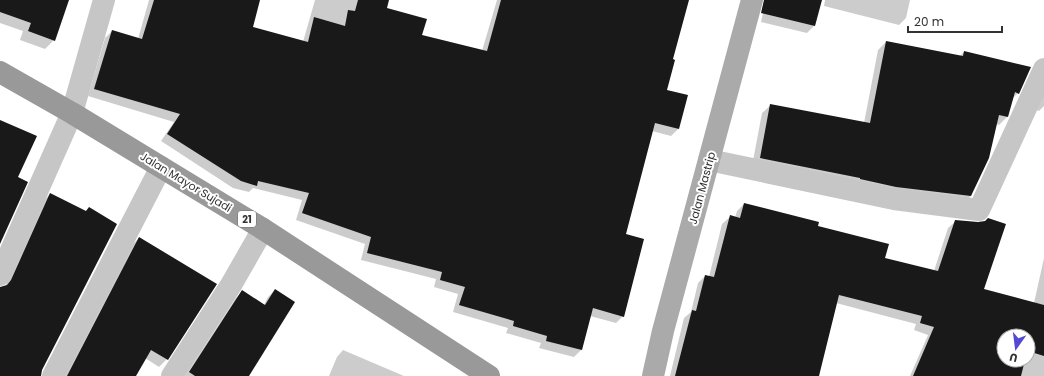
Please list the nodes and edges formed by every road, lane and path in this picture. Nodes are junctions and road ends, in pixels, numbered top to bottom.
1 (104, 0) edge
2 (752, 0) edge
3 (1044, 69) edge
4 (0, 72) edge
5 (72, 113) junction
6 (709, 160) junction
7 (161, 167) junction
8 (263, 229) junction
9 (0, 275) edge
10 (52, 376) edge
11 (172, 376) edge
12 (489, 376) edge
13 (653, 376) edge

1 - 5 street
2 - 6 main road, Jalan Mastrip
3 - 6 street
4 - 5 highway, Jalan Mayor Sujadi / 21
5 - 7 highway, Jalan Mayor Sujadi / 21
5 - 9 street
6 - 13 main road, Jalan Mastrip
7 - 8 highway, Jalan Mayor Sujadi / 21
7 - 10 street
8 - 11 street
8 - 12 highway, Jalan Mayor Sujadi / 21

